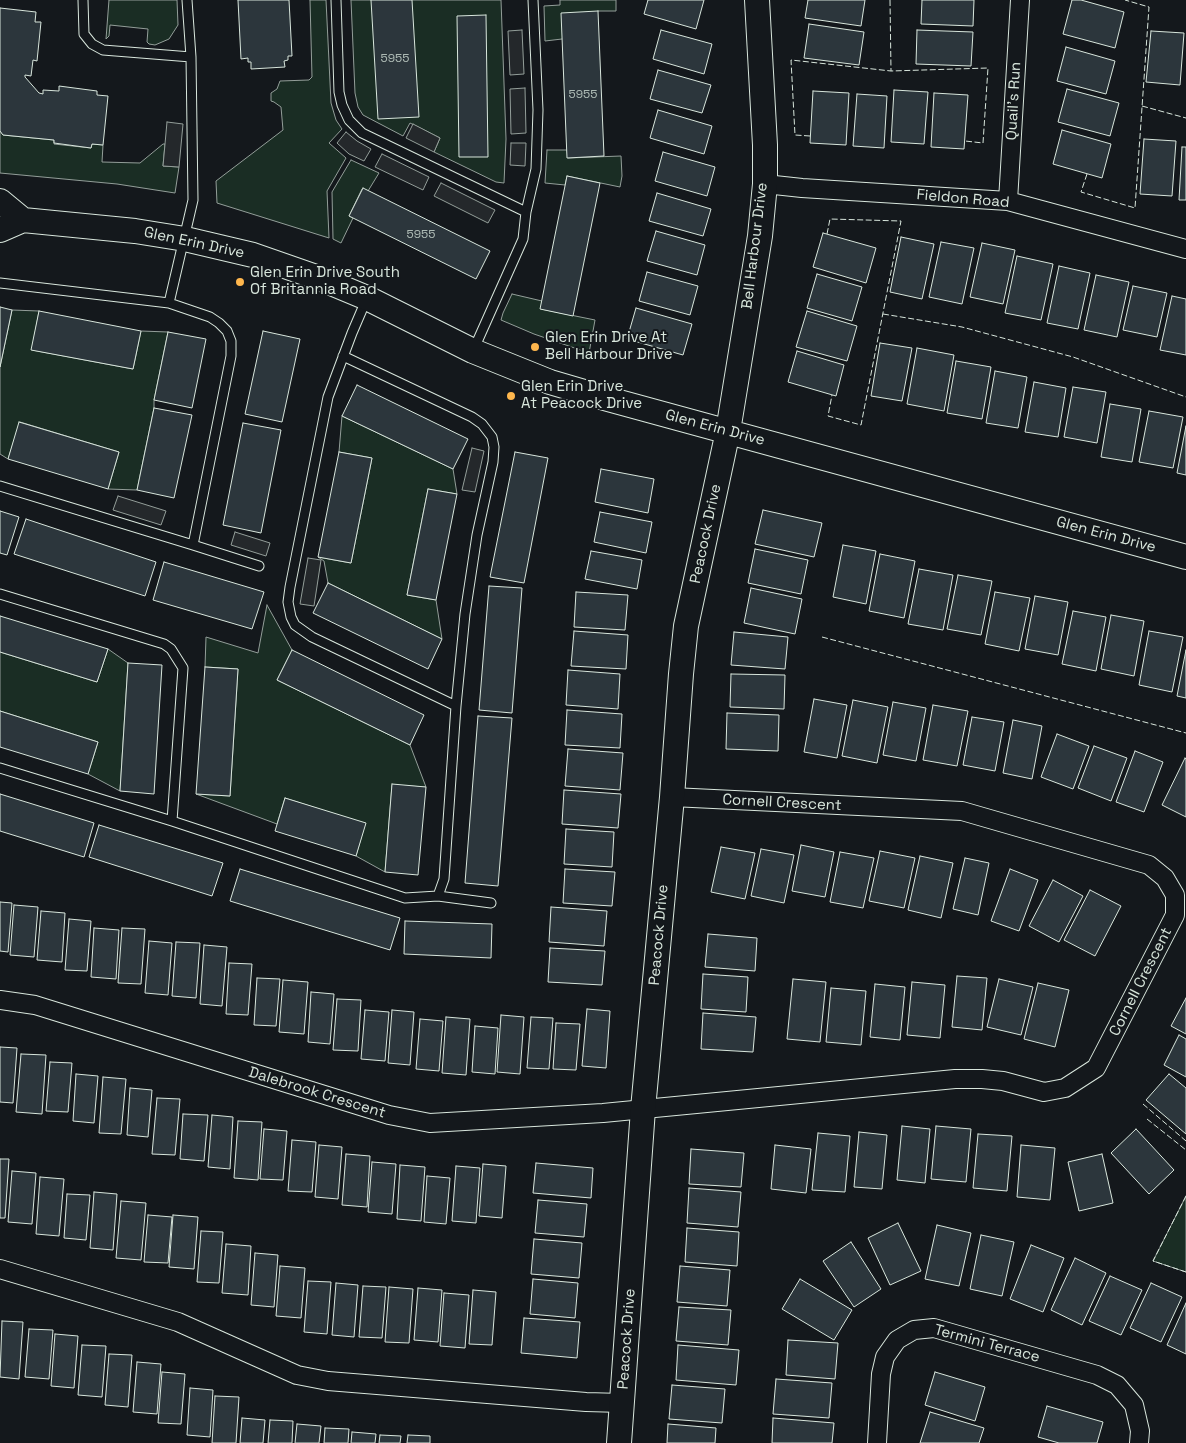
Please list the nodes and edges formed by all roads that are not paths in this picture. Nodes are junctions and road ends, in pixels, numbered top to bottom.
1 (82, 0) edge
2 (188, 0) edge
3 (336, 0) edge
4 (533, 0) edge
5 (757, 0) edge
6 (1020, 0) edge
7 (191, 57) junction
8 (764, 184) junction
9 (0, 201) edge
10 (1008, 201) junction
11 (526, 212) junction
12 (23, 220) junction
13 (0, 230) edge
14 (185, 239) junction
15 (1186, 249) edge
16 (0, 283) edge
17 (368, 298) junction
18 (169, 302) junction
19 (473, 351) junction
20 (343, 356) junction
21 (728, 432) junction
22 (0, 486) edge
23 (193, 545) junction
24 (1186, 557) edge
25 (259, 566) dead end
26 (0, 594) edge
27 (456, 706) junction
28 (0, 768) edge
29 (672, 797) junction
30 (172, 821) junction
31 (438, 896) junction
32 (491, 903) dead end
33 (0, 1000) edge
34 (643, 1109) junction
35 (0, 1269) edge
36 (622, 1403) junction
37 (619, 1443) edge
38 (877, 1443) edge
39 (1139, 1443) edge

1 - 7 lane
2 - 7 lane
3 - 11 lane
4 - 11 lane
5 - 8 street, Bell Harbour Drive
6 - 10 street, Quail's Run
7 - 14 lane
8 - 10 street, Fieldon Road
8 - 21 street, Bell Harbour Drive
9 - 12 street
10 - 15 street, Fieldon Road
11 - 19 lane
12 - 13 street, Glen Erin Drive
12 - 14 street, Glen Erin Drive
14 - 17 street, Glen Erin Drive
14 - 18 lane
16 - 18 lane
17 - 19 street, Glen Erin Drive
17 - 20 lane
18 - 23 lane
19 - 21 street, Glen Erin Drive
20 - 27 lane
20 - 27 lane
21 - 24 street, Glen Erin Drive
21 - 29 street, Peacock Drive
22 - 23 lane
23 - 25 lane
26 - 30 lane
27 - 31 lane
28 - 30 lane
29 - 34 street, Peacock Drive
29 - 34 street, Cornell Crescent
30 - 31 lane
31 - 32 lane
33 - 34 street, Dalebrook Crescent
34 - 36 street, Peacock Drive
35 - 36 street
36 - 37 street, Peacock Drive
38 - 39 street, Termini Terrace

